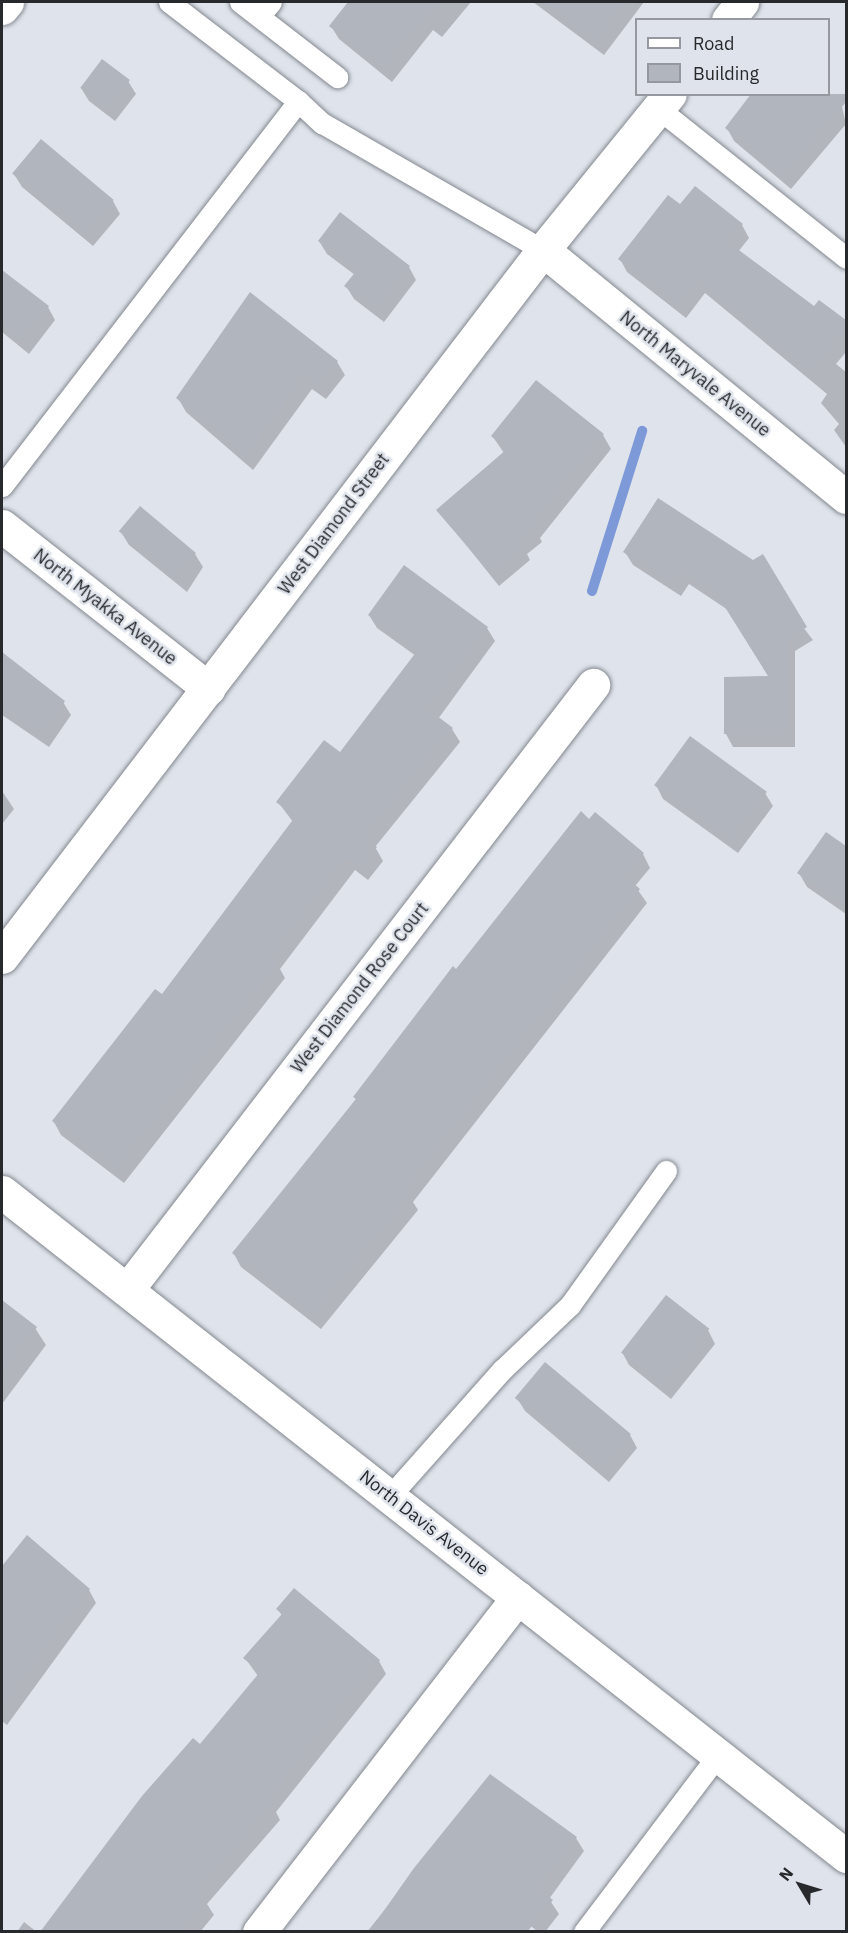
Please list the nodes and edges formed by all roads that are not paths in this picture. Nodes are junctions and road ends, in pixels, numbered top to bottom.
1 (7, 2) edge
2 (169, 2) edge
3 (240, 2) edge
4 (742, 2) edge
5 (2, 8) edge
6 (265, 9) edge
7 (730, 18) edge
8 (337, 77) dead end
9 (298, 101) junction
10 (665, 102) edge
11 (543, 250) junction
12 (846, 258) edge
13 (2, 486) edge
14 (846, 497) edge
15 (2, 526) edge
16 (593, 686) dead end
17 (209, 688) junction
18 (2, 957) edge
19 (666, 1171) dead end
20 (2, 1192) edge
21 (127, 1290) junction
22 (390, 1496) junction
23 (518, 1597) junction
24 (718, 1755) junction
25 (846, 1856) edge
26 (259, 1932) edge
27 (584, 1932) edge

1 - 5 street
2 - 9 lane
3 - 6 lane
4 - 7 street
6 - 8 lane
9 - 11 lane
9 - 13 lane
10 - 11 street, West Diamond Street
10 - 12 lane
11 - 14 street, North Maryvale Avenue
11 - 17 street, West Diamond Street
15 - 17 street, North Myakka Avenue
16 - 21 street, West Diamond Rose Court
17 - 18 street, West Diamond Street
19 - 22 lane
20 - 21 street, North Davis Avenue
21 - 22 street, North Davis Avenue
22 - 23 street, North Davis Avenue
23 - 24 street, North Davis Avenue
23 - 26 street
24 - 25 street, North Davis Avenue
24 - 27 lane

